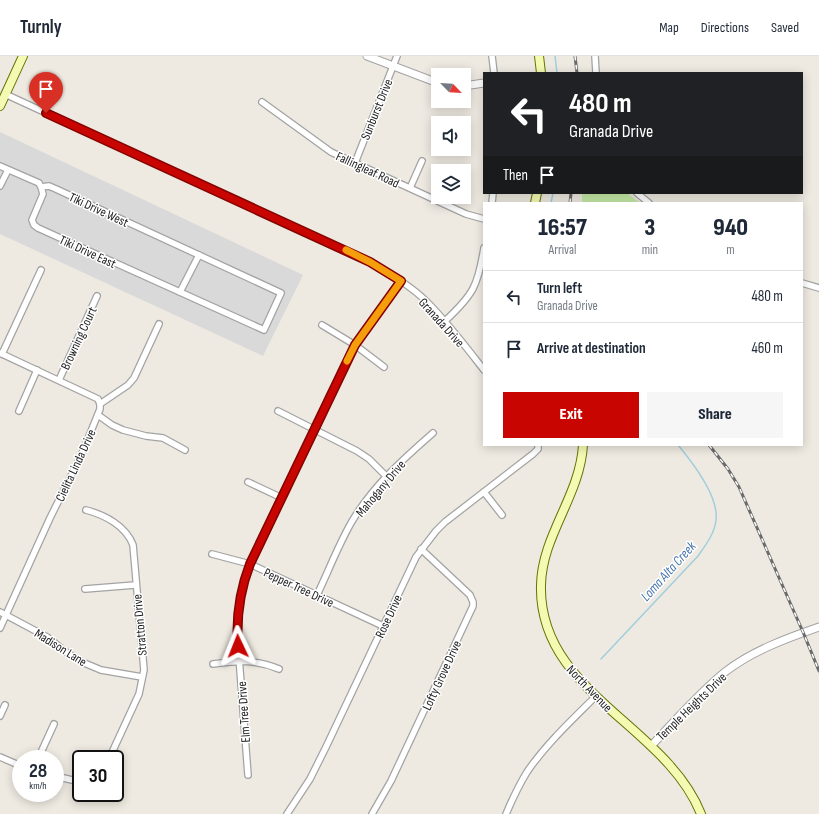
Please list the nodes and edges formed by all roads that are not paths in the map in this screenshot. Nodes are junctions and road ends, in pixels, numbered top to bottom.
1 (23, 56) edge
2 (367, 56) edge
3 (397, 56) edge
4 (492, 56) edge
5 (539, 56) edge
6 (595, 56) edge
7 (393, 67) junction
8 (494, 72) edge
9 (541, 72) edge
10 (596, 72) edge
11 (431, 81) edge
12 (483, 83) edge
13 (471, 85) edge
14 (5, 94) junction
15 (262, 102) dead end
16 (0, 106) edge
17 (422, 161) dead end
18 (355, 162) junction
19 (0, 166) edge
20 (8, 170) junction
21 (0, 186) edge
22 (41, 187) junction
23 (410, 188) junction
24 (638, 194) edge
25 (649, 202) edge
26 (483, 218) edge
27 (483, 254) edge
28 (199, 255) junction
29 (41, 270) dead end
30 (401, 281) junction
31 (803, 283) edge
32 (819, 288) edge
33 (180, 292) junction
34 (97, 296) dead end
35 (445, 321) junction
36 (159, 324) dead end
37 (322, 325) dead end
38 (355, 345) junction
39 (1, 354) edge
40 (384, 367) dead end
41 (483, 369) edge
42 (37, 370) junction
43 (59, 380) junction
44 (100, 404) junction
45 (20, 411) dead end
46 (278, 411) dead end
47 (98, 414) junction
48 (314, 429) junction
49 (433, 433) dead end
50 (538, 446) edge
51 (583, 446) edge
52 (185, 450) dead end
53 (386, 476) junction
54 (248, 482) dead end
55 (484, 492) junction
56 (282, 498) junction
57 (86, 510) dead end
58 (502, 515) dead end
59 (422, 549) junction
60 (212, 554) dead end
61 (250, 564) junction
62 (136, 585) junction
63 (85, 589) dead end
64 (317, 595) junction
65 (0, 612) edge
66 (6, 615) junction
67 (383, 626) junction
68 (819, 627) edge
69 (0, 628) edge
70 (239, 661) junction
71 (213, 664) dead end
72 (278, 669) dead end
73 (142, 677) junction
74 (596, 696) junction
75 (5, 705) dead end
76 (0, 716) edge
77 (54, 724) dead end
78 (651, 746) junction
79 (42, 750) edge
80 (113, 750) edge
81 (0, 758) edge
82 (12, 763) edge
83 (248, 775) dead end
84 (287, 814) edge
85 (372, 814) edge
86 (506, 814) edge
87 (701, 814) edge

1 - 14 main road
2 - 7 street
3 - 7 street, Sunburst Drive
4 - 8 street
5 - 9 main road
6 - 10 street
7 - 11 street
7 - 18 street, Sunburst Drive
12 - 13 street
14 - 16 main road
14 - 30 street, Granada Drive
15 - 18 street, Fallingleaf Road
17 - 23 street
18 - 23 street, Fallingleaf Road
19 - 20 street, Tiki Drive West
20 - 21 street
20 - 22 street, Tiki Drive West
22 - 28 street, Tiki Drive West
22 - 33 street, Tiki Drive East
23 - 26 street, Fallingleaf Road
24 - 25 street
27 - 35 street
28 - 33 street
28 - 33 street, Tiki Drive West
29 - 39 street
30 - 35 street, Granada Drive
30 - 38 street, Elm Tree Drive
31 - 32 street
34 - 43 street, Browning Court
35 - 41 street, Granada Drive
36 - 44 street
37 - 38 street
38 - 40 street
38 - 48 street, Elm Tree Drive
39 - 42 street
42 - 43 street
42 - 45 street
43 - 44 street
44 - 47 street, Cielita Linda Drive
46 - 48 street
47 - 52 street
47 - 66 street, Cielita Linda Drive
48 - 53 street
48 - 56 street, Elm Tree Drive
49 - 53 street, Mahogany Drive
50 - 55 street, Rose Drive
51 - 74 main road, North Avenue
53 - 64 street, Mahogany Drive
54 - 56 street
55 - 58 street
55 - 59 street, Rose Drive
56 - 61 street, Elm Tree Drive
57 - 62 street, Stratton Drive
59 - 67 street, Rose Drive
59 - 85 street, Lofty Grove Drive
60 - 61 street, Pepper Tree Drive
61 - 64 street, Pepper Tree Drive
61 - 70 street, Elm Tree Drive
62 - 63 street
62 - 73 street, Stratton Drive
64 - 67 street, Pepper Tree Drive
65 - 66 street, Madison Lane
66 - 69 street, Cielita Linda Drive
66 - 73 street, Madison Lane
67 - 84 street, Rose Drive
68 - 78 street, Temple Heights Drive
70 - 71 street
70 - 72 street
70 - 83 street, Elm Tree Drive
73 - 80 street, Stratton Drive
74 - 78 main road, North Avenue
74 - 86 street
75 - 76 street
77 - 79 street
78 - 87 main road, North Avenue
81 - 82 street

